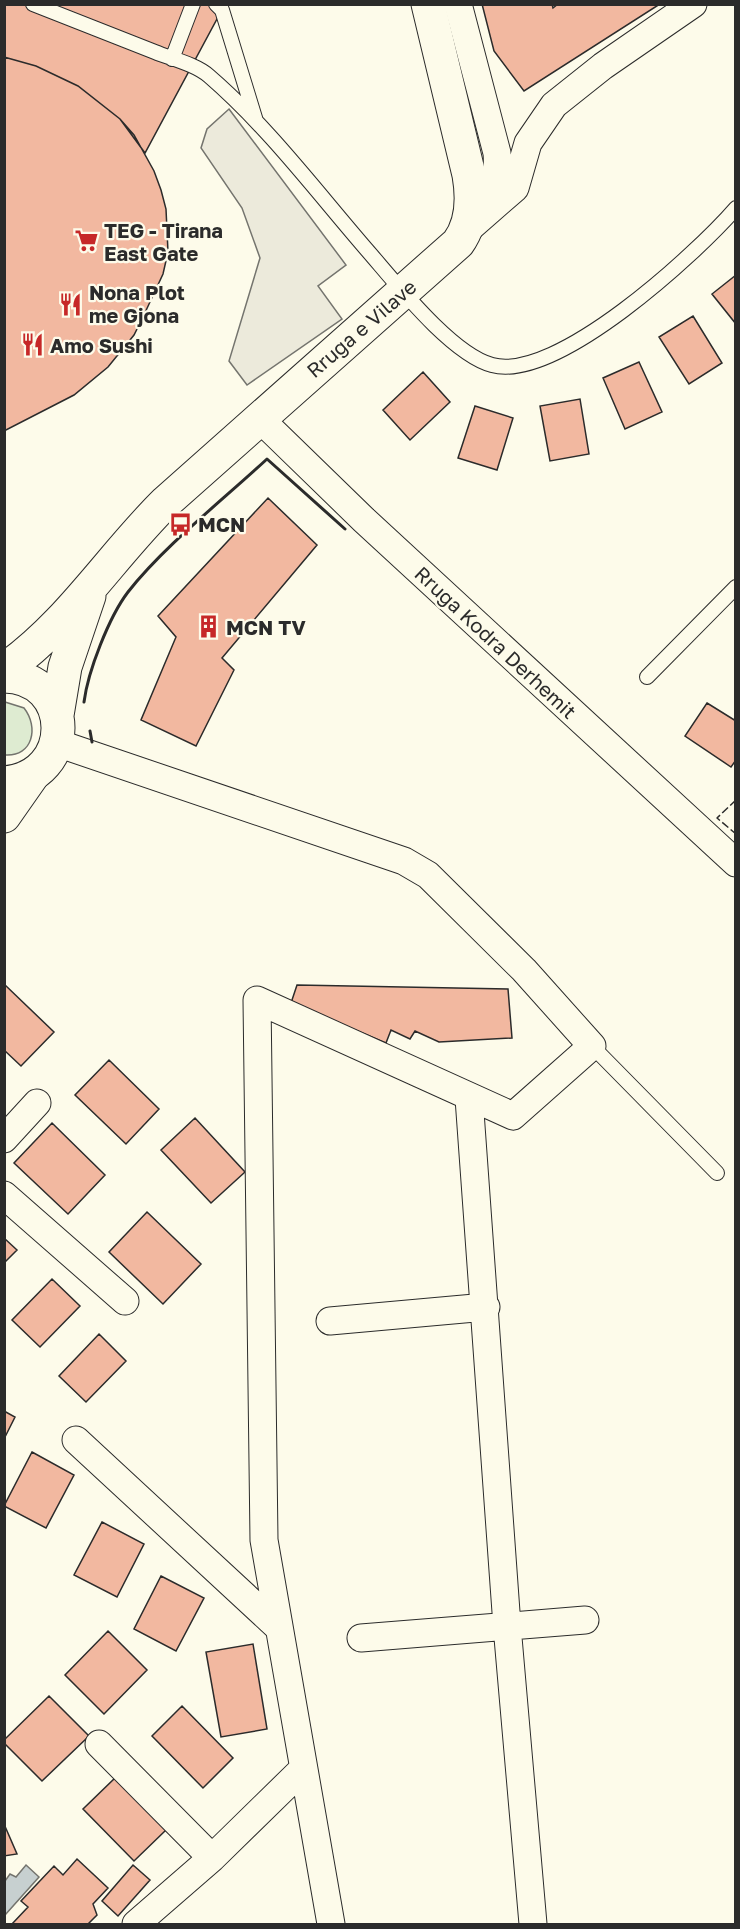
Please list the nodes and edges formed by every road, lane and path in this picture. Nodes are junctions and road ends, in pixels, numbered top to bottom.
1 (33, 4) edge
2 (193, 4) edge
3 (216, 4) edge
4 (428, 4) edge
5 (458, 4) edge
6 (693, 4) edge
7 (172, 59) junction
8 (256, 121) junction
9 (735, 208) edge
10 (468, 229) junction
11 (403, 291) junction
12 (259, 418) junction
13 (735, 587) edge
14 (92, 588) junction
15 (4, 670) edge
16 (4, 676) edge
17 (647, 677) dead end
18 (57, 729) junction
19 (18, 780) edge
20 (4, 816) edge
21 (735, 863) edge
22 (592, 1046) junction
23 (470, 1098) junction
24 (37, 1103) dead end
25 (4, 1139) edge
26 (717, 1173) dead end
27 (4, 1195) edge
28 (125, 1301) dead end
29 (486, 1307) junction
30 (330, 1321) dead end
31 (76, 1440) dead end
32 (585, 1620) dead end
33 (507, 1626) junction
34 (278, 1627) junction
35 (361, 1638) dead end
36 (99, 1743) dead end
37 (303, 1769) junction
38 (212, 1858) junction
39 (136, 1924) edge
40 (331, 1924) edge
41 (533, 1924) edge

1 - 7 lane
2 - 7 lane
3 - 8 lane
4 - 10 main road
5 - 10 street
6 - 10 street
7 - 8 lane
8 - 11 lane
9 - 11 lane
10 - 11 main road, Rruga e Vilave
11 - 12 main road, Rruga e Vilave
12 - 14 main road, Rruga e Vilave
12 - 21 street, Rruga Kodra Derhemit
13 - 17 lane
14 - 15 main road, Rruga e Vilave
14 - 18 main road, Rruga e Vilave
16 - 18 main road
18 - 19 main road
18 - 22 street
19 - 20 main road
22 - 23 street
22 - 26 lane
23 - 29 street
23 - 34 street
24 - 25 street
27 - 28 street
29 - 30 street
29 - 33 street
31 - 34 street
32 - 33 street
33 - 35 street
33 - 41 street
34 - 37 street
36 - 38 street
37 - 38 street
37 - 40 street
38 - 39 street

